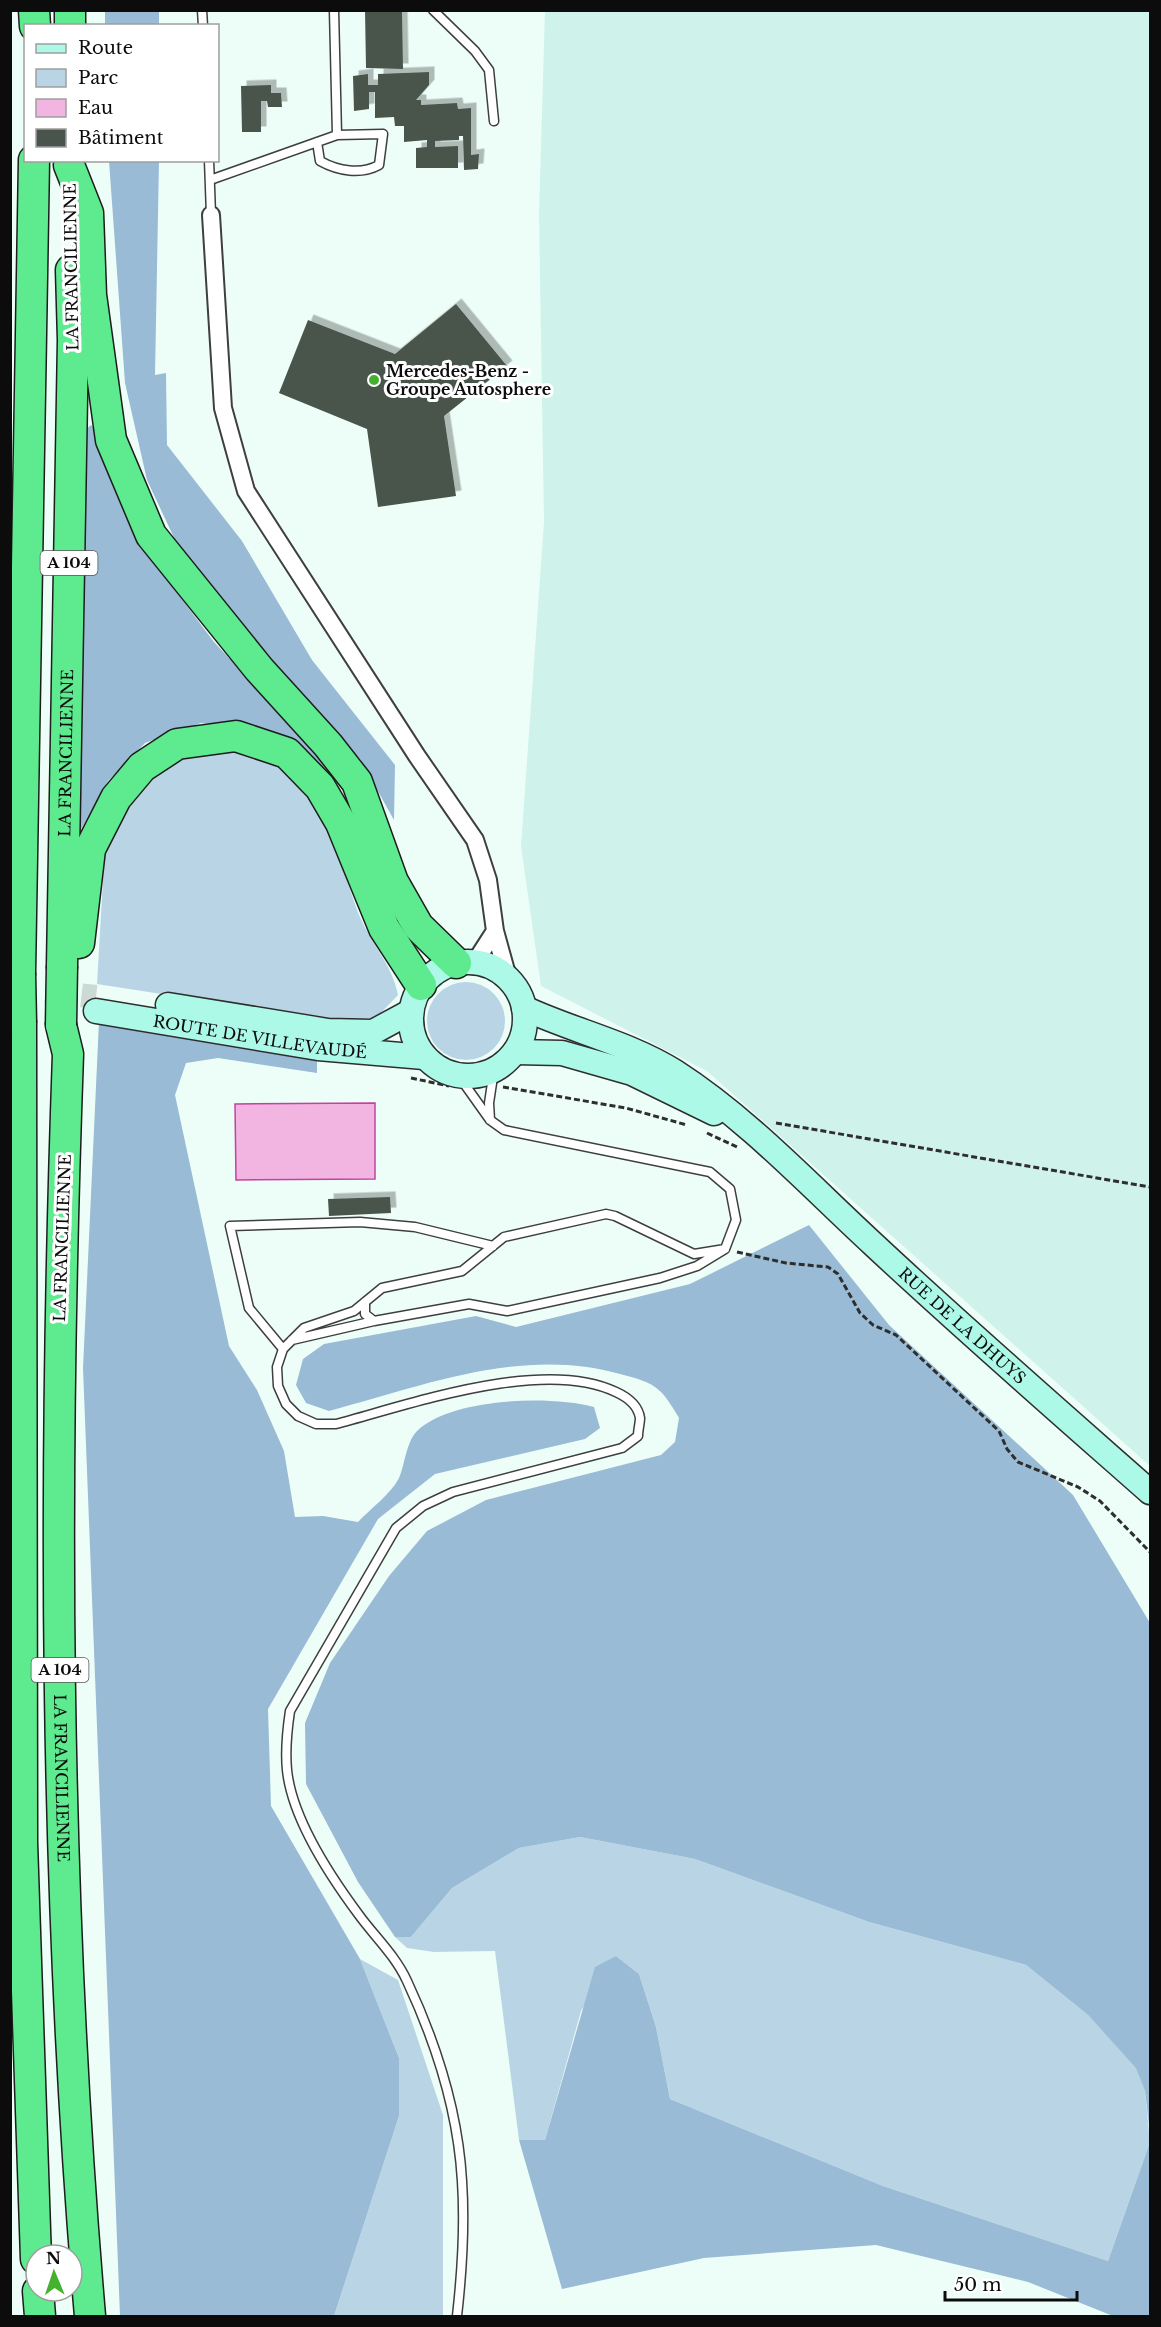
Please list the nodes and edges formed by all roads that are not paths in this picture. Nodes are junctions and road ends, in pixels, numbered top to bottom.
1 (334, 10) edge
2 (433, 10) edge
3 (494, 121) dead end
4 (337, 135) junction
5 (316, 142) junction
6 (34, 162) edge
7 (209, 162) edge
8 (69, 163) edge
9 (210, 180) junction
10 (211, 215) joint
11 (10, 412) edge
12 (29, 516) junction
13 (16, 785) edge
14 (495, 931) junction
15 (465, 962) junction
16 (71, 967) junction
17 (508, 978) junction
18 (421, 985) junction
19 (524, 1008) junction
20 (410, 1012) junction
21 (83, 1014) junction
22 (515, 1052) junction
23 (424, 1057) junction
24 (493, 1078) junction
25 (461, 1080) junction
26 (490, 1120) junction
27 (760, 1133) junction
28 (493, 1246) junction
29 (725, 1249) junction
30 (365, 1302) junction
31 (374, 1321) junction
32 (291, 1340) junction
33 (283, 1349) junction
34 (1150, 1492) edge
35 (35, 2243) edge
36 (90, 2316) edge
37 (458, 2316) edge

1 - 4 lane
2 - 3 lane
4 - 5 lane
4 - 5 lane
5 - 9 lane
6 - 12 highway, A 104
7 - 9 lane
8 - 15 highway
8 - 16 highway, LA FRANCILIENNE / A 104
9 - 10 lane
10 - 14 street
11 - 12 highway
12 - 13 highway, A 104
13 - 35 highway, A 104, bridge
14 - 15 street
14 - 17 street
15 - 17 street
15 - 18 street
16 - 18 highway
16 - 21 highway
17 - 19 street
18 - 20 street
19 - 22 street
19 - 27 street, RUE DE LA DHUYS
20 - 21 street, ROUTE DE VILLEVAUDÉ
20 - 23 street
21 - 23 street, ROUTE DE VILLEVAUDÉ
21 - 36 highway, LA FRANCILIENNE / A 104
22 - 24 street
22 - 27 street, RUE DE LA DHUYS
23 - 25 street
24 - 25 street
24 - 26 lane
25 - 26 lane
26 - 29 lane
27 - 34 street, RUE DE LA DHUYS
28 - 29 lane
28 - 30 lane
28 - 33 lane
29 - 31 lane
30 - 31 lane
30 - 32 lane
31 - 32 lane
32 - 33 lane
33 - 37 lane

